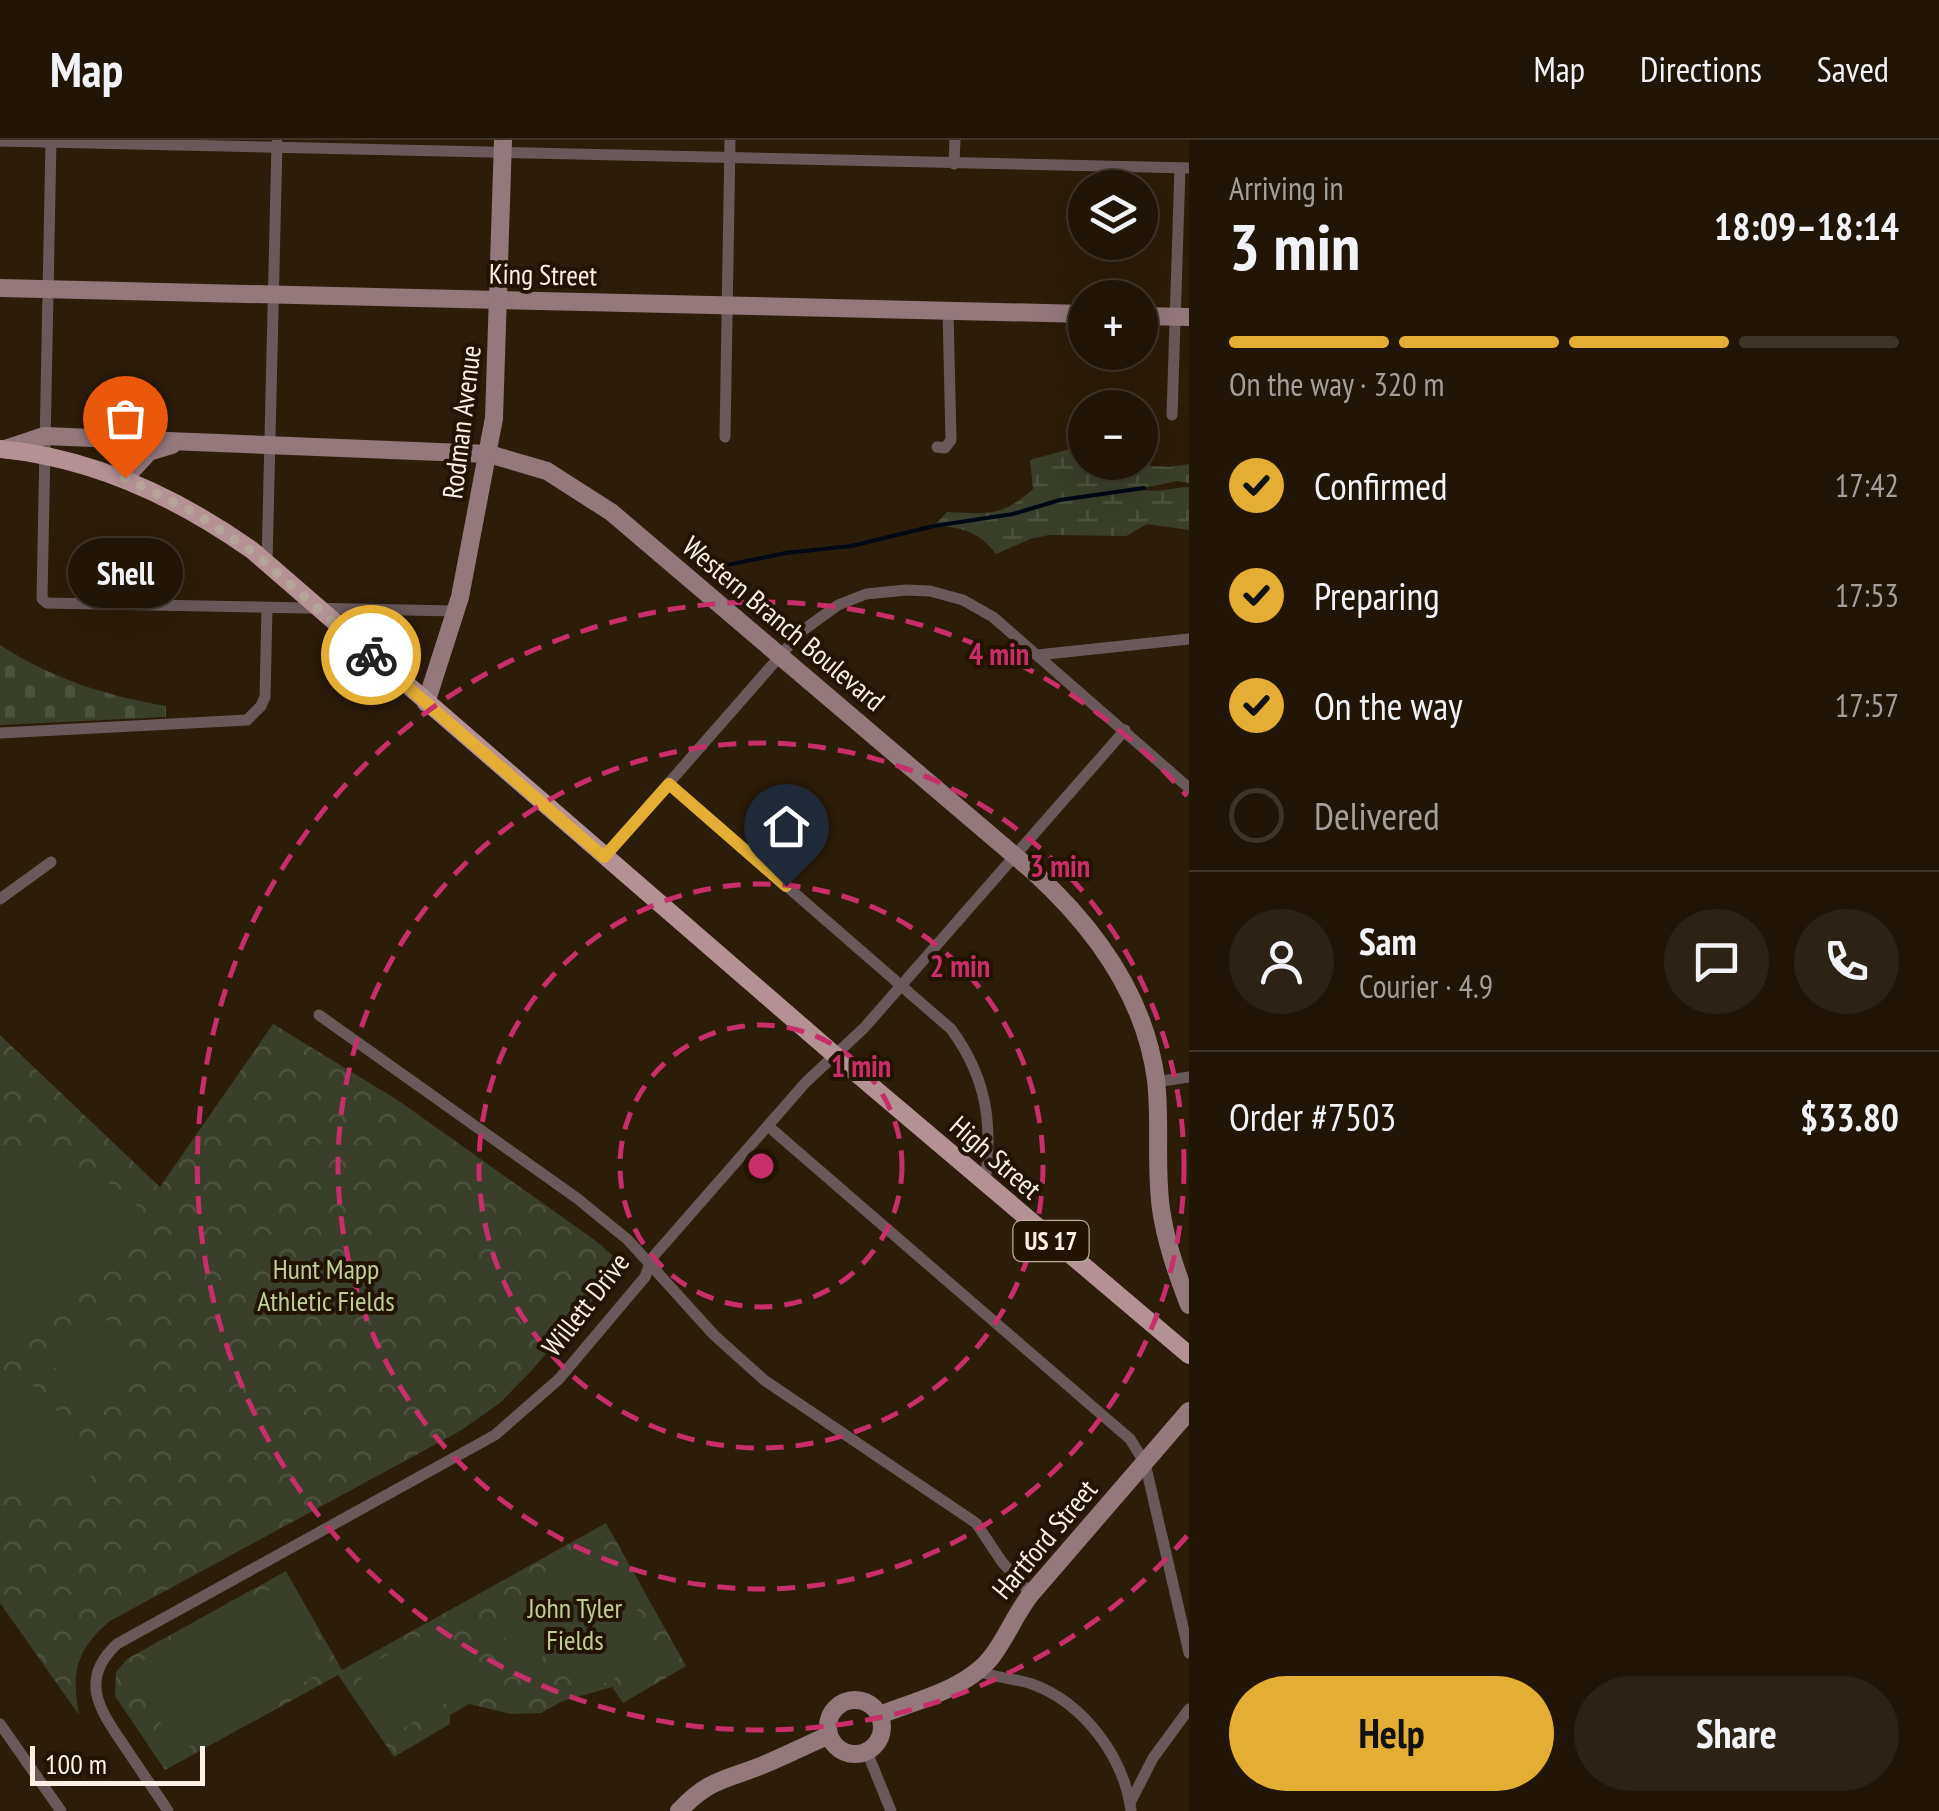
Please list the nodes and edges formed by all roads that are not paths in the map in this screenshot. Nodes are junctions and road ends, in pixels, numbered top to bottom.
1 (730, 140) edge
2 (955, 140) edge
3 (0, 141) edge
4 (52, 141) edge
5 (277, 144) edge
6 (503, 146) edge
7 (729, 159) junction
8 (954, 164) junction
9 (1184, 168) edge
10 (0, 288) edge
11 (48, 289) junction
12 (274, 296) junction
13 (500, 300) junction
14 (725, 306) junction
15 (948, 311) junction
16 (1068, 314) edge
17 (1182, 317) edge
18 (1172, 415) dead end
19 (725, 437) dead end
20 (182, 443) junction
21 (44, 445) junction
22 (936, 447) dead end
23 (271, 448) junction
24 (2, 449) edge
25 (489, 454) junction
26 (125, 478) junction
27 (267, 564) junction
28 (267, 608) junction
29 (318, 609) junction
30 (456, 611) junction
31 (1189, 639) edge
32 (780, 654) junction
33 (1037, 655) junction
34 (426, 703) junction
35 (1125, 730) junction
36 (0, 733) edge
37 (669, 784) junction
38 (1188, 787) edge
39 (1013, 855) junction
40 (604, 857) junction
41 (51, 862) dead end
42 (0, 898) edge
43 (901, 985) junction
44 (319, 1016) dead end
45 (836, 1056) junction
46 (1189, 1077) edge
47 (1156, 1082) junction
48 (768, 1126) junction
49 (984, 1183) junction
50 (650, 1262) junction
51 (1189, 1305) edge
52 (1189, 1355) edge
53 (1189, 1411) edge
54 (1145, 1463) junction
55 (1031, 1594) junction
56 (1189, 1652) edge
57 (978, 1671) junction
58 (1189, 1709) edge
59 (880, 1716) junction
60 (0, 1724) edge
61 (829, 1735) junction
62 (867, 1752) junction
63 (1131, 1807) edge
64 (683, 1810) edge
65 (61, 1811) edge
66 (168, 1811) edge
67 (891, 1811) edge

1 - 7 street
2 - 8 street
3 - 4 street
4 - 5 street
4 - 11 street
5 - 6 street
5 - 12 street
6 - 7 street
6 - 13 street, Rodman Avenue
7 - 8 street
7 - 14 street
8 - 9 street
9 - 17 street
10 - 11 street, King Street
11 - 12 street, King Street
11 - 21 street
12 - 13 street, King Street
12 - 23 street
13 - 14 street, King Street
13 - 25 street, Rodman Avenue
14 - 15 street, King Street
14 - 19 street
15 - 16 street, King Street
15 - 22 street
17 - 18 street
20 - 21 street, Western Branch Boulevard
20 - 23 street, Western Branch Boulevard
20 - 26 street
21 - 24 main road, High Street / US 17
21 - 26 main road, High Street / US 17
21 - 28 street
23 - 25 street, Western Branch Boulevard
23 - 27 street
25 - 30 street, Rodman Avenue
25 - 32 street, Western Branch Boulevard
26 - 27 main road, High Street / US 17
27 - 29 main road, High Street / US 17
28 - 29 street
28 - 36 street
29 - 30 street
29 - 34 main road, High Street / US 17
30 - 34 street, Rodman Avenue
31 - 33 street
32 - 33 street
32 - 37 street
32 - 39 street, Western Branch Boulevard
33 - 35 street
34 - 40 main road, High Street / US 17
35 - 38 street
35 - 39 street, Willett Drive
37 - 40 street
37 - 43 street
39 - 43 street, Willett Drive
39 - 47 street, Western Branch Boulevard
40 - 45 main road, High Street / US 17
41 - 42 street
43 - 45 street, Willett Drive
43 - 49 street
44 - 50 street
45 - 48 street, Willett Drive
45 - 49 main road, High Street / US 17
46 - 47 street
47 - 51 street, Western Branch Boulevard
48 - 50 street, Willett Drive
48 - 54 street
49 - 52 main road, High Street / US 17
50 - 55 street
50 - 66 street, Willett Drive
53 - 54 street, Hartford Street
54 - 55 street, Hartford Street
54 - 56 street
55 - 57 street, Hartford Street
57 - 59 street, Hartford Street
57 - 63 street
58 - 63 street
59 - 61 street
59 - 62 street
60 - 65 street
61 - 62 street
61 - 64 street
62 - 67 street

